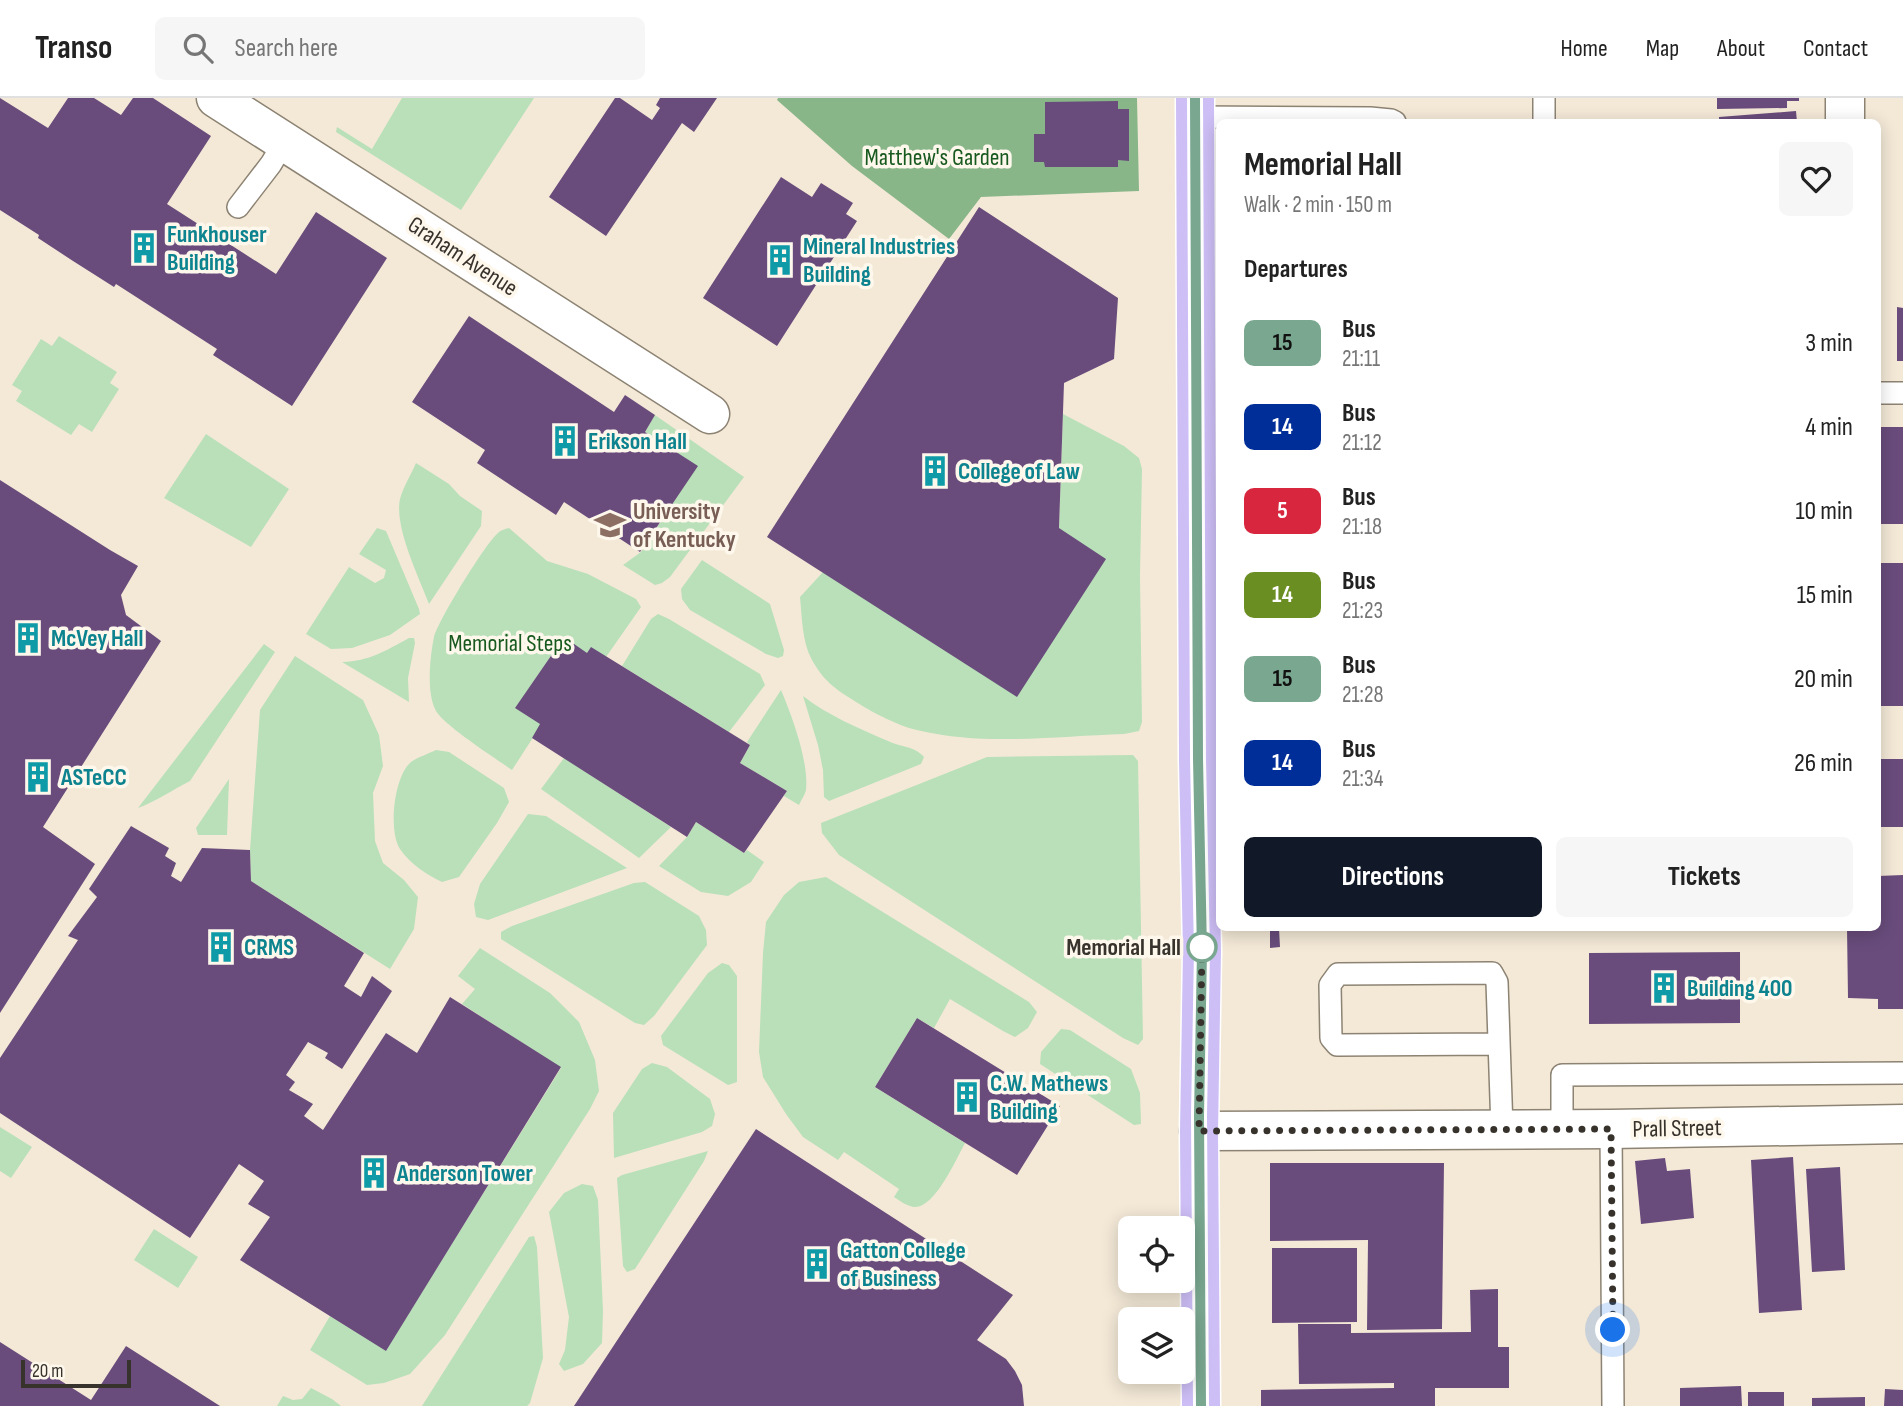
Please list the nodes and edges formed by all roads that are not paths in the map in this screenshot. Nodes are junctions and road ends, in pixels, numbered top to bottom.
1 (216, 98) edge
2 (1544, 98) edge
3 (1845, 98) edge
4 (1195, 108) edge
5 (1380, 119) edge
6 (1544, 119) edge
7 (1845, 119) edge
8 (284, 142) junction
9 (1208, 197) edge
10 (238, 207) dead end
11 (1881, 393) edge
12 (1903, 393) edge
13 (710, 414) dead end
14 (1209, 477) edge
15 (1499, 1044) junction
16 (1903, 1073) edge
17 (1903, 1124) edge
18 (1562, 1128) junction
19 (1502, 1129) junction
20 (1611, 1129) junction
21 (1199, 1131) junction
22 (1201, 1406) edge
23 (1614, 1406) edge

1 - 8 street, Graham Avenue
2 - 6 lane
3 - 7 street
4 - 5 lane
4 - 9 main road
8 - 10 lane
8 - 13 street, Graham Avenue
9 - 14 main road
11 - 12 lane
14 - 21 main road
15 - 15 lane
15 - 19 lane
16 - 18 lane
17 - 20 street, Prall Street
18 - 19 street, Prall Street
18 - 20 street, Prall Street
19 - 21 street, Prall Street
20 - 23 lane
21 - 22 main road

